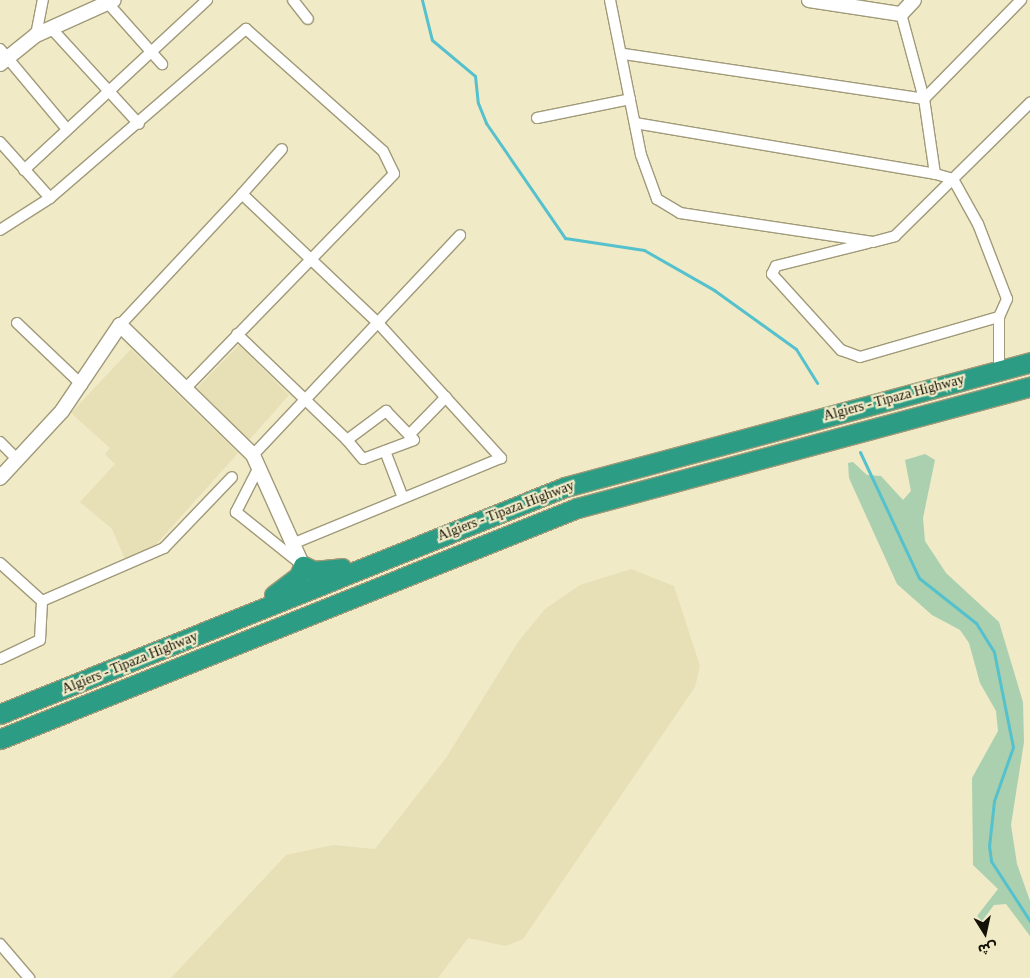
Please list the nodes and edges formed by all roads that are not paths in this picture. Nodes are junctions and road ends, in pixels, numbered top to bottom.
1 (43, 0) edge
2 (208, 0) edge
3 (293, 0) edge
4 (610, 0) edge
5 (809, 0) edge
6 (914, 0) edge
7 (1021, 0) edge
8 (109, 1) edge
9 (901, 14) junction
10 (308, 19) dead end
11 (51, 28) junction
12 (36, 35) junction
13 (151, 53) junction
14 (624, 54) junction
15 (2, 57) edge
16 (162, 64) dead end
17 (107, 92) junction
18 (630, 99) junction
19 (924, 100) junction
20 (1030, 103) edge
21 (537, 118) dead end
22 (635, 123) junction
23 (139, 124) junction
24 (68, 129) junction
25 (0, 142) edge
26 (282, 148) dead end
27 (24, 170) junction
28 (935, 174) junction
29 (953, 179) junction
30 (242, 194) junction
31 (50, 198) junction
32 (0, 230) edge
33 (460, 235) dead end
34 (835, 236) junction
35 (873, 242) junction
36 (820, 255) junction
37 (308, 259) junction
38 (999, 317) junction
39 (17, 323) dead end
40 (378, 323) junction
41 (120, 325) junction
42 (237, 334) junction
43 (1030, 362) edge
44 (999, 370) junction
45 (82, 385) junction
46 (1030, 387) edge
47 (185, 389) junction
48 (446, 397) junction
49 (305, 400) junction
50 (409, 435) junction
51 (347, 440) junction
52 (0, 442) edge
53 (385, 451) junction
54 (18, 460) junction
55 (256, 461) junction
56 (232, 477) dead end
57 (0, 478) edge
58 (403, 498) junction
59 (295, 543) junction
60 (0, 564) edge
61 (371, 564) junction
62 (303, 566) junction
63 (42, 601) junction
64 (243, 616) junction
65 (0, 659) edge
66 (0, 714) edge
67 (0, 739) edge
68 (0, 944) edge
69 (29, 978) edge

1 - 12 street
2 - 13 street
3 - 10 street
4 - 14 street
5 - 9 street
6 - 9 street
7 - 19 street
8 - 11 street
8 - 13 street
9 - 19 street
11 - 12 street
11 - 17 street
12 - 15 street
13 - 16 street
13 - 17 street
14 - 18 street
14 - 19 street
15 - 24 street
17 - 23 street
17 - 24 street
18 - 21 street
18 - 22 street
19 - 28 street
20 - 29 street
22 - 28 street
22 - 34 street
23 - 31 street
23 - 37 street
24 - 27 street
25 - 27 street
26 - 30 street
27 - 31 street
28 - 29 street
29 - 35 street
29 - 38 street
30 - 37 street
30 - 41 street
31 - 32 street
33 - 40 street
34 - 35 street
34 - 36 street
35 - 36 street
36 - 38 street
37 - 40 street
37 - 42 street
38 - 44 street
39 - 45 street
40 - 48 street
40 - 49 street
41 - 45 street
41 - 47 street
42 - 47 street
42 - 49 street
43 - 44 highway, Algiers - Tipaza Highway
44 - 61 highway, Algiers - Tipaza Highway
45 - 54 street
46 - 67 highway, Algiers - Tipaza Highway
47 - 55 street
48 - 50 street
48 - 58 street
49 - 51 street
49 - 55 street
50 - 51 street
50 - 53 street
51 - 53 street
52 - 54 street
53 - 58 street
54 - 57 street
55 - 59 street
55 - 62 street
56 - 63 street
58 - 59 street
59 - 62 street
60 - 63 street
61 - 62 highway
61 - 64 highway, Algiers - Tipaza Highway
62 - 64 highway
63 - 65 street
64 - 66 highway, Algiers - Tipaza Highway
68 - 69 street

